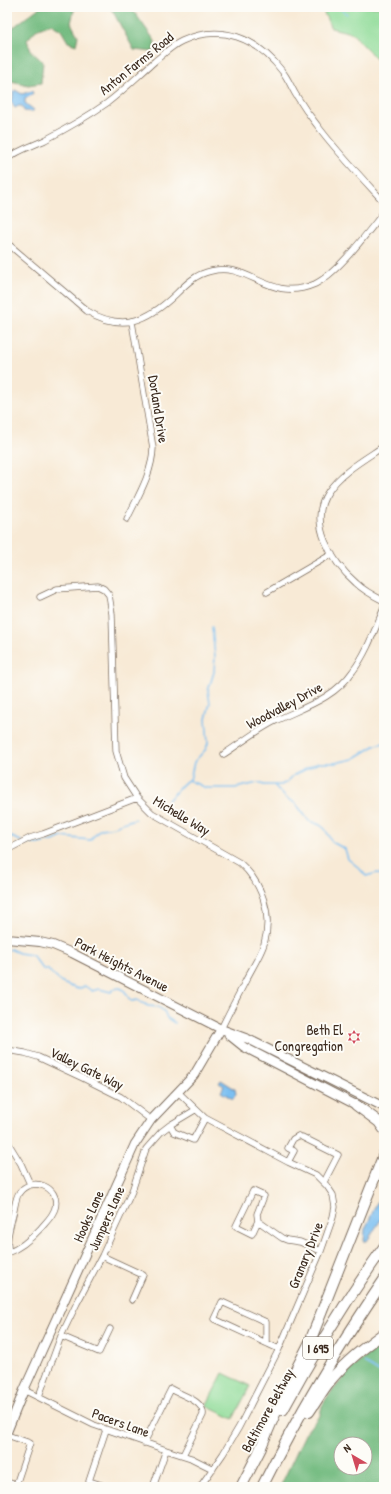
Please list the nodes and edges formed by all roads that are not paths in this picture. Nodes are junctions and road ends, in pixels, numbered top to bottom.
1 (7, 159) edge
2 (384, 202) edge
3 (384, 212) edge
4 (7, 243) edge
5 (132, 322) junction
6 (384, 446) edge
7 (127, 519) dead end
8 (332, 554) junction
9 (268, 592) dead end
10 (40, 597) dead end
11 (384, 601) edge
12 (384, 608) edge
13 (224, 754) dead end
14 (137, 798) junction
15 (7, 850) edge
16 (7, 939) edge
17 (221, 1029) junction
18 (7, 1050) edge
19 (258, 1054) junction
20 (284, 1057) junction
21 (303, 1078) junction
22 (178, 1092) junction
23 (356, 1105) junction
24 (384, 1107) edge
25 (195, 1110) junction
26 (205, 1118) junction
27 (151, 1120) junction
28 (384, 1120) edge
29 (170, 1125) junction
30 (384, 1129) edge
31 (7, 1141) edge
32 (384, 1154) edge
33 (288, 1162) junction
34 (324, 1182) junction
35 (30, 1184) junction
36 (258, 1222) junction
37 (384, 1247) edge
38 (321, 1251) junction
39 (8, 1252) edge
40 (102, 1256) junction
41 (384, 1280) edge
42 (132, 1300) dead end
43 (110, 1329) dead end
44 (384, 1333) edge
45 (61, 1336) junction
46 (266, 1343) junction
47 (279, 1349) junction
48 (24, 1390) junction
49 (39, 1396) junction
50 (106, 1430) junction
51 (7, 1434) edge
52 (144, 1443) junction
53 (166, 1450) junction
54 (258, 1454) junction
55 (183, 1455) junction
56 (275, 1462) junction
57 (213, 1469) junction
58 (7, 1482) edge
59 (108, 1487) edge
60 (153, 1487) edge
61 (200, 1487) edge
62 (242, 1487) edge
63 (262, 1487) edge

1 - 2 street, Anton Farms Road
3 - 5 street
4 - 5 street
5 - 7 street, Dorland Drive
6 - 8 street
8 - 9 street
8 - 11 street
10 - 14 street, Michelle Way
12 - 13 street, Woodvalley Drive
14 - 15 street
14 - 17 street, Michelle Way
16 - 17 main road, Park Heights Avenue
17 - 19 main road, Park Heights Avenue
17 - 20 main road, Park Heights Avenue
17 - 22 main road, Hooks Lane
18 - 27 street, Valley Gate Way
19 - 20 main road
19 - 21 main road, Park Heights Avenue
20 - 21 main road
20 - 24 main road, Park Heights Avenue
21 - 23 main road, Park Heights Avenue
22 - 25 street, Granary Drive
22 - 27 main road, Hooks Lane
23 - 28 main road, Park Heights Avenue
23 - 30 highway
25 - 26 street, Granary Drive
25 - 29 street, Jumpers Lane
26 - 29 street
26 - 33 street, Granary Drive
27 - 48 main road, Hooks Lane
29 - 40 street, Jumpers Lane
31 - 35 street
32 - 54 highway
33 - 34 street, Granary Drive
33 - 34 street
34 - 38 street, Granary Drive
35 - 39 street
35 - 39 street
36 - 36 street
36 - 38 street
37 - 54 highway, Baltimore Beltway / I 695
38 - 47 street, Granary Drive
40 - 42 street
40 - 45 street, Jumpers Lane
41 - 56 highway, I 695
43 - 45 street
44 - 56 highway
45 - 49 street, Jumpers Lane
46 - 46 street
46 - 47 street
47 - 57 street, Granary Drive
48 - 49 street, Pacers Lane
48 - 51 main road, Hooks Lane
49 - 50 street, Pacers Lane
50 - 52 street, Pacers Lane
50 - 59 street
51 - 58 street
52 - 53 street, Pacers Lane
52 - 55 street
53 - 55 street, Pacers Lane
53 - 60 street
54 - 62 highway, Baltimore Beltway / I 695
55 - 57 street, Pacers Lane
56 - 63 highway, I 695
57 - 61 street, Granary Drive

